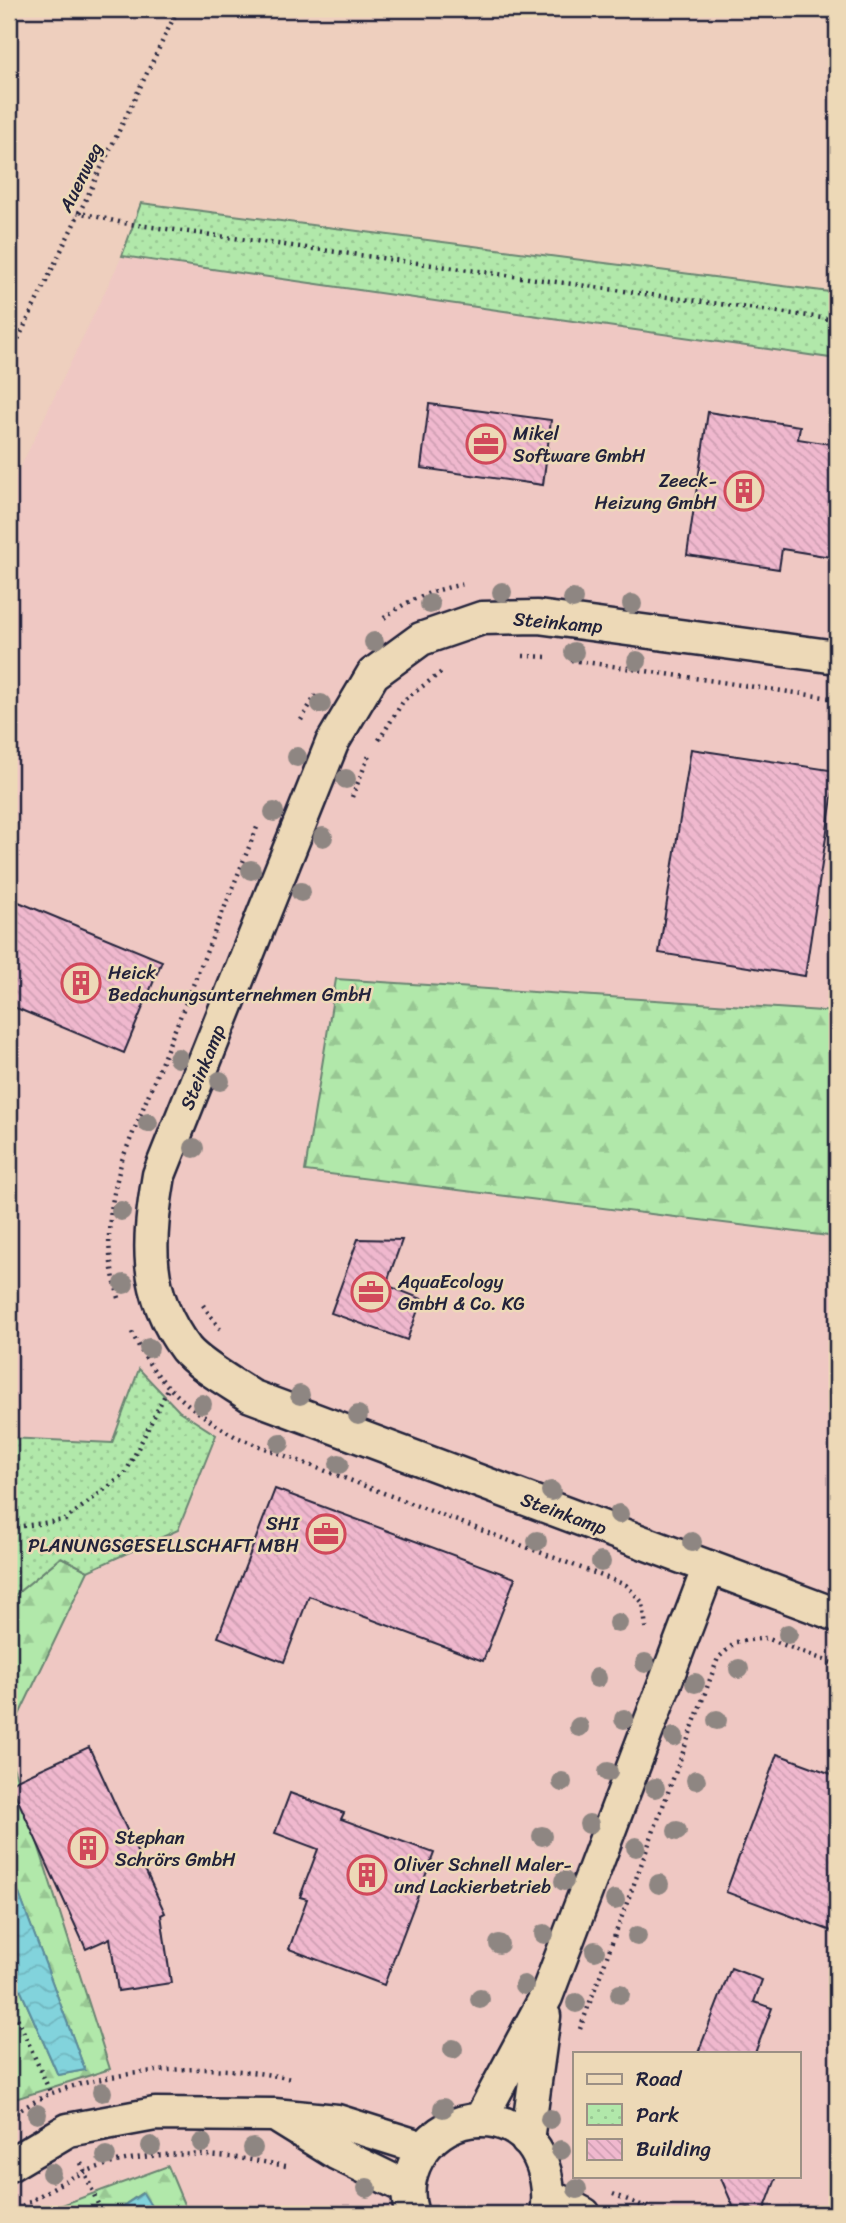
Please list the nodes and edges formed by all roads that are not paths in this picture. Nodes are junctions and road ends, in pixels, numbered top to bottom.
1 (837, 657) edge
2 (709, 1567) junction
3 (837, 1615) edge
4 (546, 1997) junction
5 (274, 2115) junction
6 (480, 2120) junction
7 (527, 2140) junction
8 (423, 2148) junction
9 (9, 2165) edge
10 (410, 2201) edge
11 (548, 2205) edge
12 (584, 2214) edge

1 - 2 street, Steinkamp
2 - 3 street, Steinkamp
2 - 4 street
4 - 6 street
4 - 7 street
5 - 8 street
5 - 9 street
5 - 10 street
6 - 7 street
6 - 8 street
7 - 11 street
8 - 10 street
11 - 12 street

